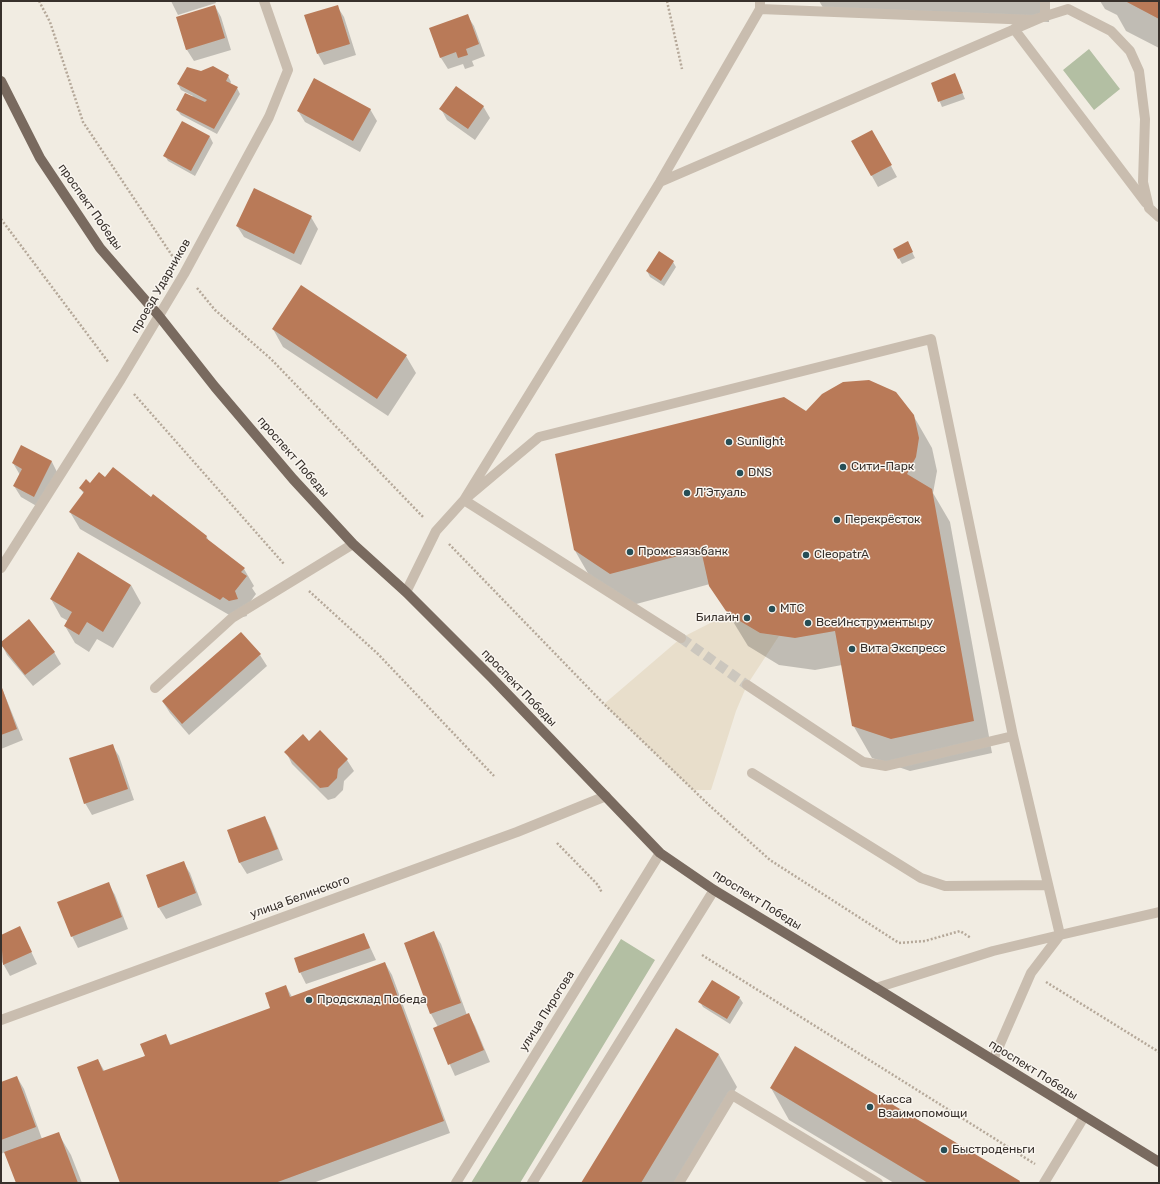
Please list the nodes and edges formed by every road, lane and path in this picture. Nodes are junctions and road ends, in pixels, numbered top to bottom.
1 (39, 1) edge
2 (264, 1) edge
3 (667, 1) edge
4 (1045, 1) edge
5 (760, 5) edge
6 (1045, 16) junction
7 (1014, 30) junction
8 (682, 69) dead end
9 (1, 80) edge
10 (660, 182) junction
11 (1148, 207) junction
12 (1159, 217) edge
13 (1, 219) edge
14 (184, 274) junction
15 (159, 316) junction
16 (121, 379) junction
17 (464, 500) junction
18 (436, 531) junction
19 (353, 544) junction
20 (1, 568) edge
21 (297, 579) junction
22 (406, 592) junction
23 (681, 638) tunnel mouth
24 (747, 685) tunnel mouth
25 (155, 688) dead end
26 (1013, 736) junction
27 (752, 773) dead end
28 (494, 776) dead end
29 (606, 796) junction
30 (557, 843) dead end
31 (660, 853) junction
32 (1048, 885) junction
33 (714, 890) junction
34 (602, 894) dead end
35 (1159, 912) edge
36 (1060, 935) junction
37 (993, 951) junction
38 (702, 955) dead end
39 (1031, 973) junction
40 (876, 988) junction
41 (1, 1020) edge
42 (1159, 1052) edge
43 (993, 1060) junction
44 (1084, 1117) junction
45 (1159, 1162) edge
46 (1050, 1173) junction
47 (456, 1183) edge
48 (532, 1183) edge
49 (679, 1183) edge
50 (878, 1183) edge
51 (1044, 1183) edge

1 - 14 path
2 - 14 street, проезд Ударников
3 - 8 path
4 - 6 street
5 - 6 street
5 - 10 street
6 - 7 street
6 - 11 street
7 - 10 street
7 - 11 street
9 - 15 main road, проспект Победы
10 - 17 street
11 - 12 street
13 - 16 path
14 - 15 street, проезд Ударников
14 - 18 path
15 - 16 street, проезд Ударников
15 - 19 main road, проспект Победы
16 - 20 street, проезд Ударников
16 - 21 path
17 - 18 street
17 - 23 street
17 - 26 street
18 - 22 street
18 - 37 path
19 - 21 street
19 - 22 main road, проспект Победы
21 - 25 street
21 - 28 path
22 - 29 main road, проспект Победы
24 - 26 street
26 - 32 street
27 - 32 street
29 - 31 main road, проспект Победы
29 - 41 street, улица Белинского
30 - 34 path
31 - 33 main road, проспект Победы
31 - 47 street, улица Пирогова
32 - 36 street
33 - 40 main road, проспект Победы
33 - 48 street
35 - 36 street
36 - 37 street
36 - 39 street
37 - 40 street
38 - 46 path
39 - 42 path
39 - 43 street
40 - 43 main road, проспект Победы
43 - 44 main road, проспект Победы
44 - 45 main road, проспект Победы
44 - 46 street
46 - 51 street
49 - 50 street

